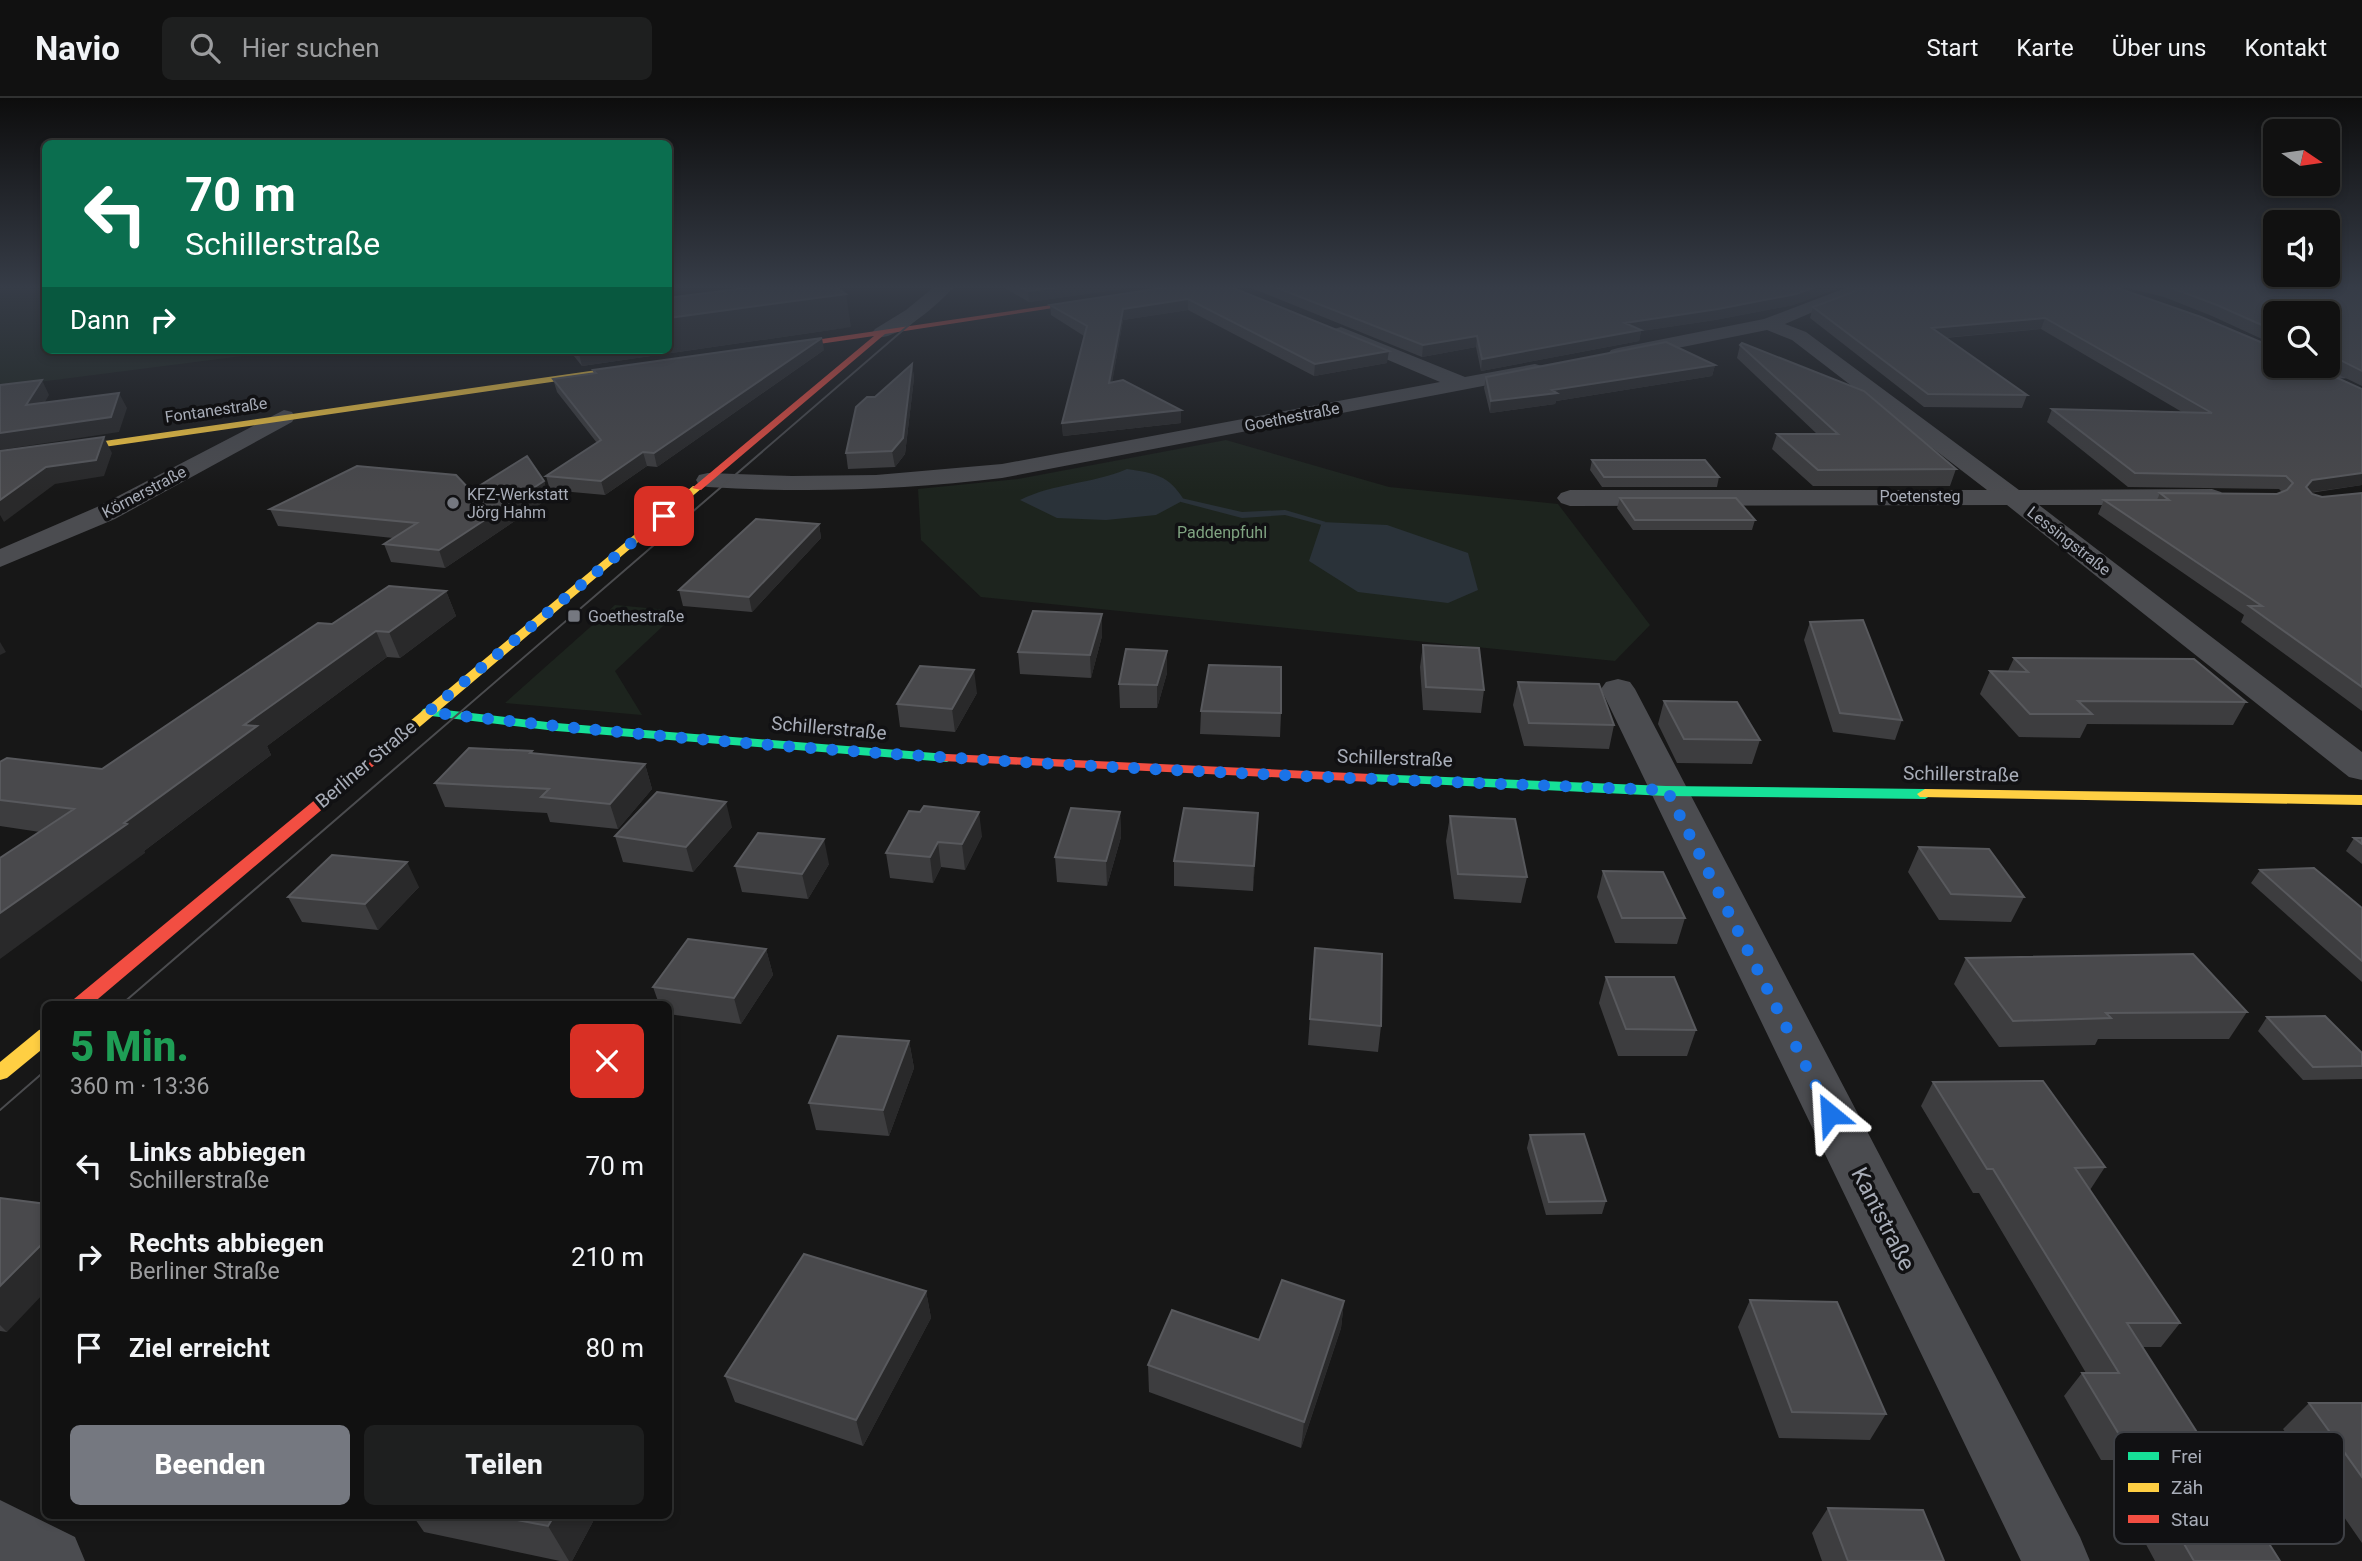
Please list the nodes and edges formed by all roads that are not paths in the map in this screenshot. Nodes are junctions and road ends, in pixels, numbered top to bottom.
1 (856, 355) edge
2 (1393, 355) edge
3 (1614, 355) edge
4 (1825, 355) edge
5 (1595, 359) edge
6 (1555, 367) edge
7 (626, 369) edge
8 (2340, 371) edge
9 (2362, 372) edge
10 (2323, 378) edge
11 (1463, 384) junction
12 (2352, 393) edge
13 (284, 417) junction
14 (0, 459) edge
15 (708, 480) junction
16 (2010, 495) junction
17 (2243, 497) edge
18 (1570, 498) dead end
19 (0, 559) edge
20 (1618, 689) dead end
21 (428, 712) junction
22 (2362, 769) edge
23 (1667, 790) junction
24 (2362, 800) edge
25 (85, 1001) edge
26 (42, 1038) edge
27 (0, 1073) edge
28 (0, 1533) edge
29 (51, 1561) edge
30 (2056, 1561) edge

1 - 15 street, Berliner Straße
2 - 11 street
3 - 5 street
4 - 16 street, Lessingstraße
6 - 11 street, Goethestraße
7 - 13 street, Fontanestraße
8 - 9 street
10 - 12 street
11 - 15 street, Goethestraße
13 - 14 street, Fontanestraße
13 - 19 street, Körnerstraße
15 - 21 street, Berliner Straße
16 - 17 street, Poetensteg
16 - 18 street, Poetensteg
16 - 22 street, Lessingstraße
20 - 23 street, Kantstraße
21 - 23 street, Schillerstraße
21 - 25 street, Berliner Straße
23 - 24 street, Schillerstraße
23 - 30 street, Kantstraße
26 - 27 street
28 - 29 street

